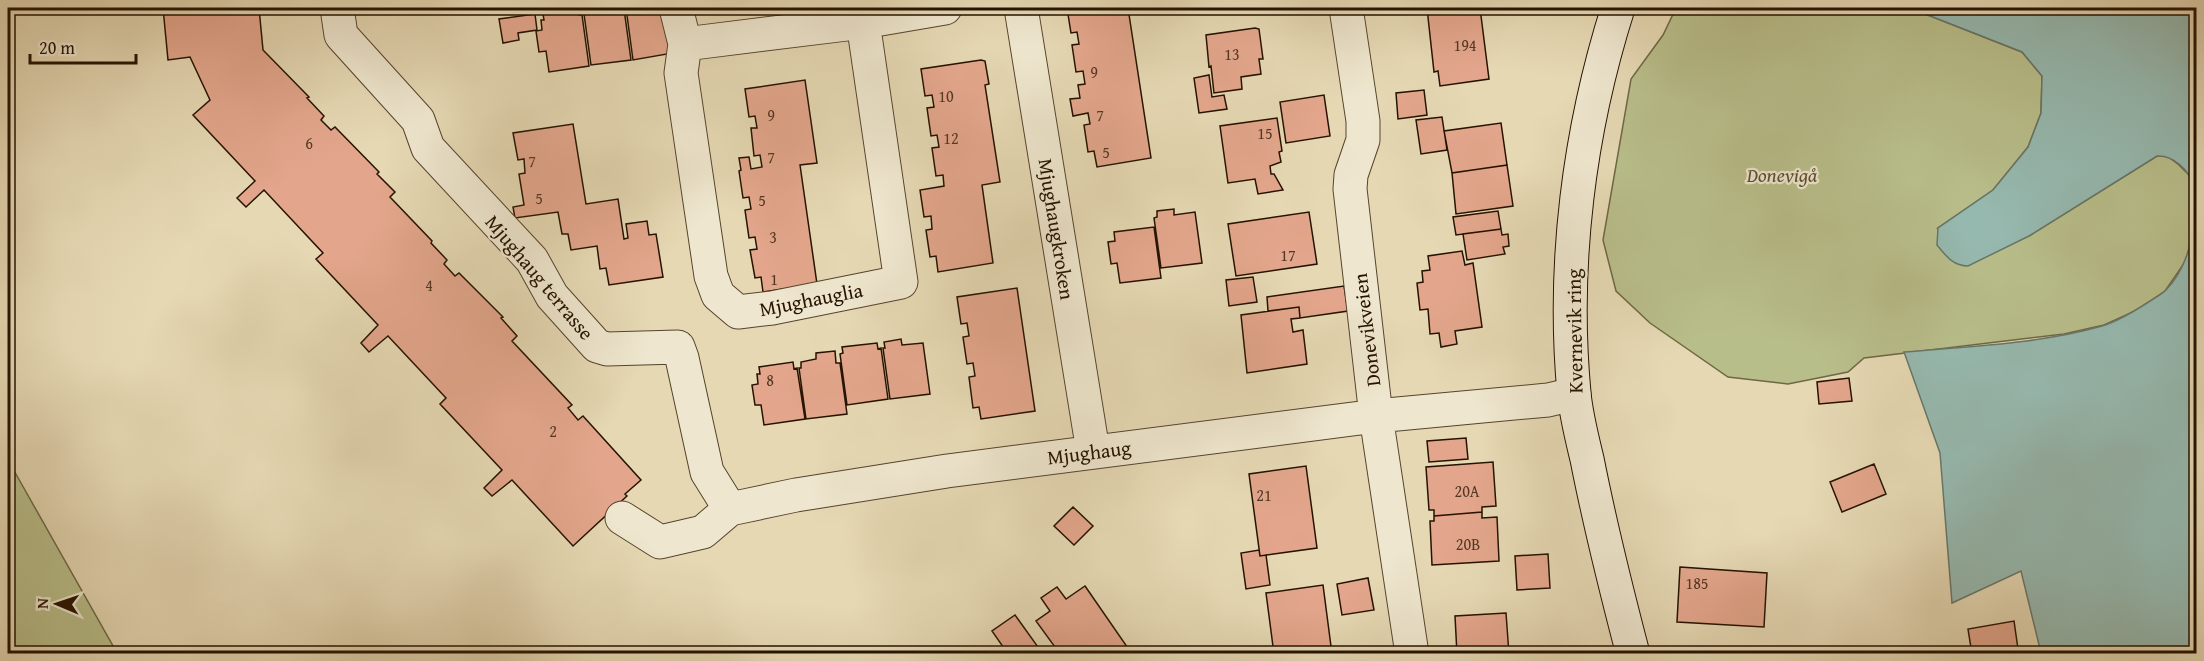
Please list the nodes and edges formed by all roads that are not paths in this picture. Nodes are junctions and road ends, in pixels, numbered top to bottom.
1 (337, 8) edge
2 (676, 8) edge
3 (945, 8) edge
4 (1021, 8) edge
5 (1346, 8) edge
6 (1618, 8) edge
7 (863, 22) junction
8 (685, 44) junction
9 (1574, 394) junction
10 (1376, 417) junction
11 (1093, 451) junction
12 (730, 509) junction
13 (622, 518) dead end
14 (1412, 654) edge
15 (1633, 654) edge

1 - 12 street, Mjughaug terrasse
2 - 8 street, Mjughauglia
3 - 7 street
4 - 11 street, Mjughaugkroken
5 - 10 street, Donevikveien
6 - 9 street, Kvernevik ring
7 - 8 street
7 - 8 street, Mjughauglia
9 - 10 street, Mjughaug
9 - 15 street, Kvernevik ring
10 - 11 street, Mjughaug
10 - 14 street, Donevikveien
11 - 12 street, Mjughaug
12 - 13 street, Mjughaug

